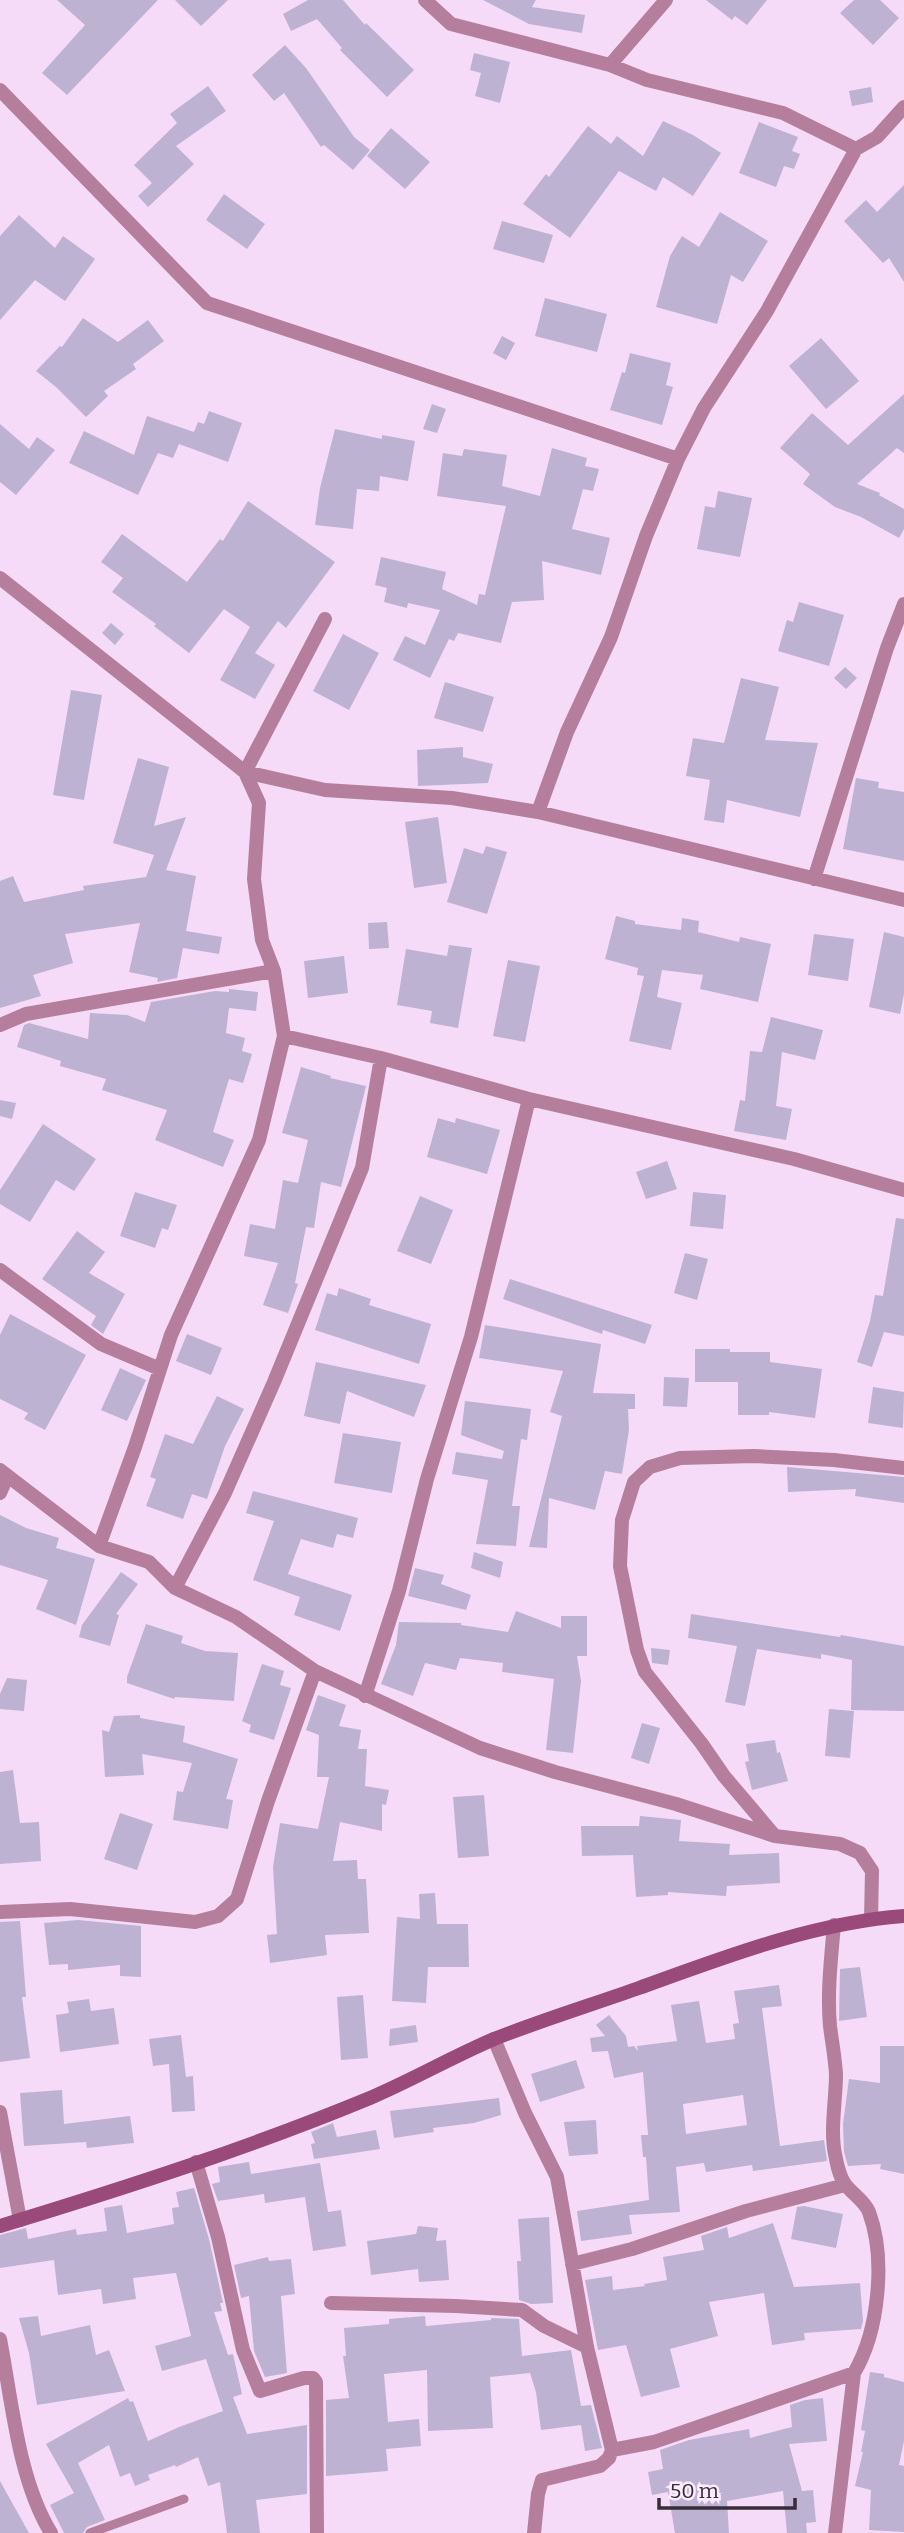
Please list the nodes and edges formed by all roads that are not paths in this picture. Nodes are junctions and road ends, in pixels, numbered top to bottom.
1 (425, 0) edge
2 (666, 0) edge
3 (610, 65) junction
4 (0, 90) edge
5 (904, 107) edge
6 (856, 149) junction
7 (678, 459) junction
8 (0, 578) edge
9 (904, 604) edge
10 (325, 619) dead end
11 (245, 772) junction
12 (538, 812) junction
13 (814, 879) junction
14 (904, 900) edge
15 (274, 971) junction
16 (0, 1025) edge
17 (284, 1036) junction
18 (381, 1058) junction
19 (528, 1099) junction
20 (904, 1190) edge
21 (0, 1270) edge
22 (160, 1369) junction
23 (904, 1468) edge
24 (3, 1473) edge
25 (0, 1493) edge
26 (99, 1546) junction
27 (175, 1588) junction
28 (315, 1671) junction
29 (365, 1696) junction
30 (775, 1836) junction
31 (0, 1912) edge
32 (904, 1916) edge
33 (870, 1919) junction
34 (834, 1925) junction
35 (494, 2039) junction
36 (0, 2112) edge
37 (196, 2162) junction
38 (845, 2185) junction
39 (20, 2220) junction
40 (0, 2226) edge
41 (572, 2264) junction
42 (331, 2303) dead end
43 (0, 2339) edge
44 (587, 2347) junction
45 (854, 2373) junction
46 (612, 2450) junction
47 (184, 2499) dead end
48 (51, 2533) edge
49 (90, 2533) edge
50 (317, 2533) edge
51 (534, 2533) edge
52 (835, 2533) edge

1 - 3 street
2 - 3 street
3 - 6 street
4 - 7 street
5 - 6 street
6 - 7 street
7 - 12 street
8 - 11 street
9 - 13 street
10 - 11 street
11 - 12 street
11 - 15 street
12 - 13 street
13 - 14 street
15 - 16 street
15 - 17 street
17 - 18 street
17 - 22 street
18 - 19 street
18 - 27 street
19 - 20 street
19 - 29 street
21 - 22 street
22 - 26 street
23 - 30 street
24 - 25 street
24 - 26 street
26 - 27 street
27 - 28 street
28 - 29 street
28 - 31 street
29 - 30 street
30 - 33 street
32 - 33 street
33 - 34 street
34 - 35 street
34 - 38 street
35 - 37 street
35 - 41 street
36 - 39 street
37 - 39 street
37 - 50 street
38 - 41 street
38 - 45 street
39 - 40 street
41 - 44 street
42 - 44 street
43 - 48 street
44 - 46 street
45 - 46 street
45 - 52 street
46 - 51 street
47 - 49 lane

